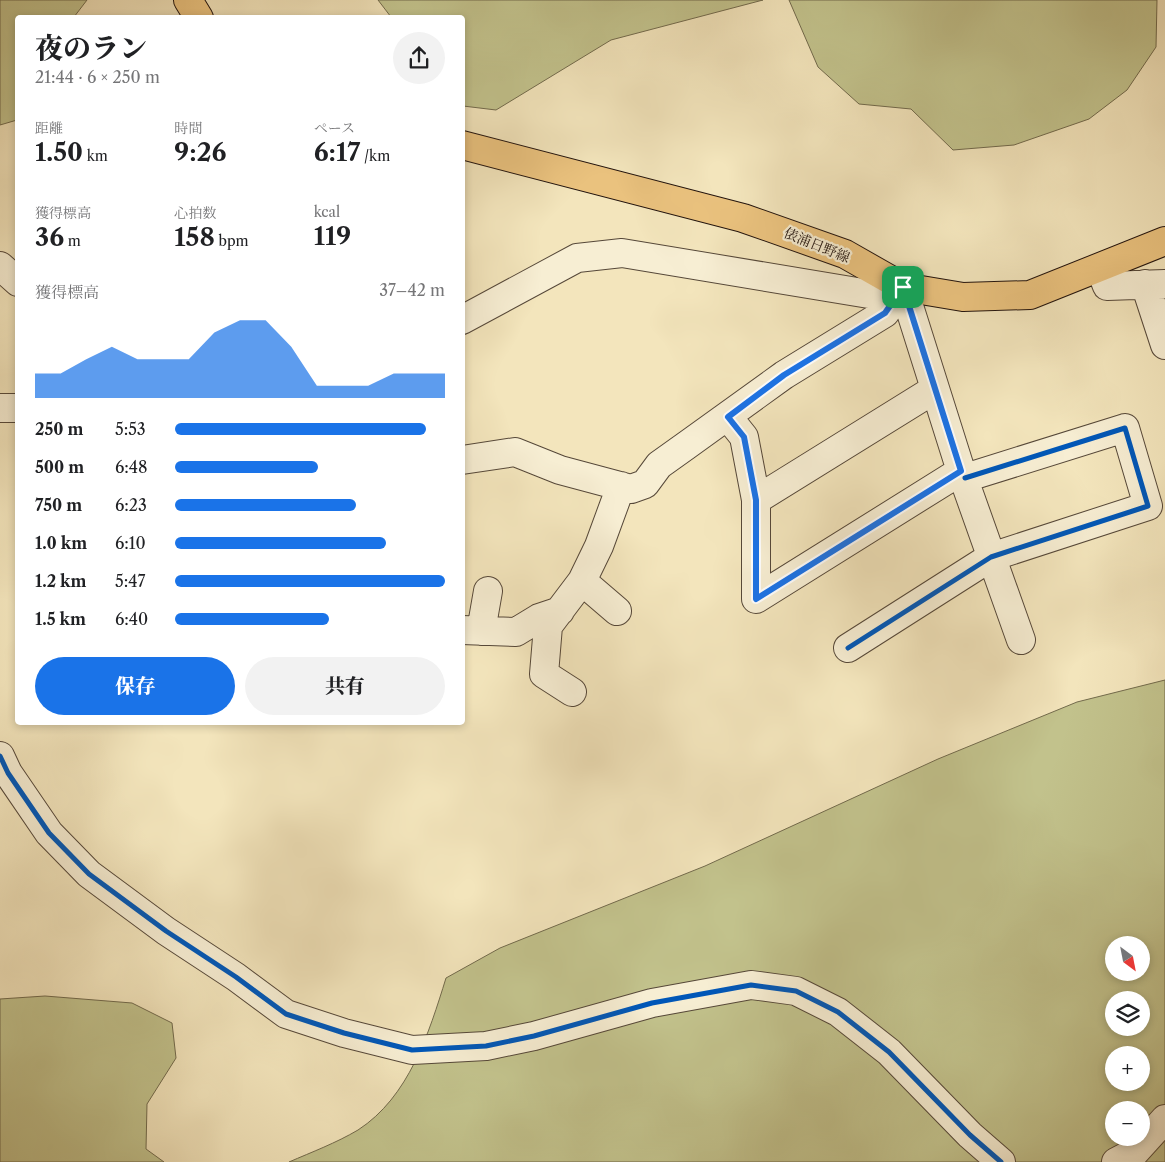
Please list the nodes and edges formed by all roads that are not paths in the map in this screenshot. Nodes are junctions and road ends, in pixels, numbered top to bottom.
1 (188, 0) edge
2 (198, 15) edge
3 (465, 146) edge
4 (1165, 241) edge
5 (0, 266) edge
6 (1100, 268) junction
7 (15, 279) edge
8 (1155, 284) edge
9 (903, 287) junction
10 (465, 318) edge
11 (1165, 345) edge
12 (935, 389) junction
13 (0, 408) edge
14 (15, 408) edge
15 (728, 417) junction
16 (465, 460) edge
17 (963, 475) junction
18 (621, 486) junction
19 (756, 500) junction
20 (991, 557) junction
21 (582, 581) junction
22 (488, 591) dead end
23 (560, 611) junction
24 (617, 611) dead end
25 (472, 630) edge
26 (1021, 640) dead end
27 (848, 648) dead end
28 (572, 692) dead end
29 (0, 756) edge
30 (1165, 1119) edge
31 (1001, 1162) edge
32 (1116, 1162) edge

1 - 2 main road
3 - 9 main road, 俵浦日野線
4 - 6 main road, 俵浦日野線
5 - 7 street
6 - 8 street
6 - 9 main road, 俵浦日野線
8 - 11 street
9 - 10 street
9 - 12 street
9 - 15 street
12 - 17 street
12 - 19 street
13 - 14 street
15 - 18 street
15 - 19 street
16 - 18 street
17 - 19 street
17 - 20 street
17 - 20 street
18 - 21 street
20 - 26 street
20 - 27 street
21 - 23 street
21 - 24 street
22 - 25 street
23 - 25 street
23 - 28 street
29 - 31 street
30 - 32 street

